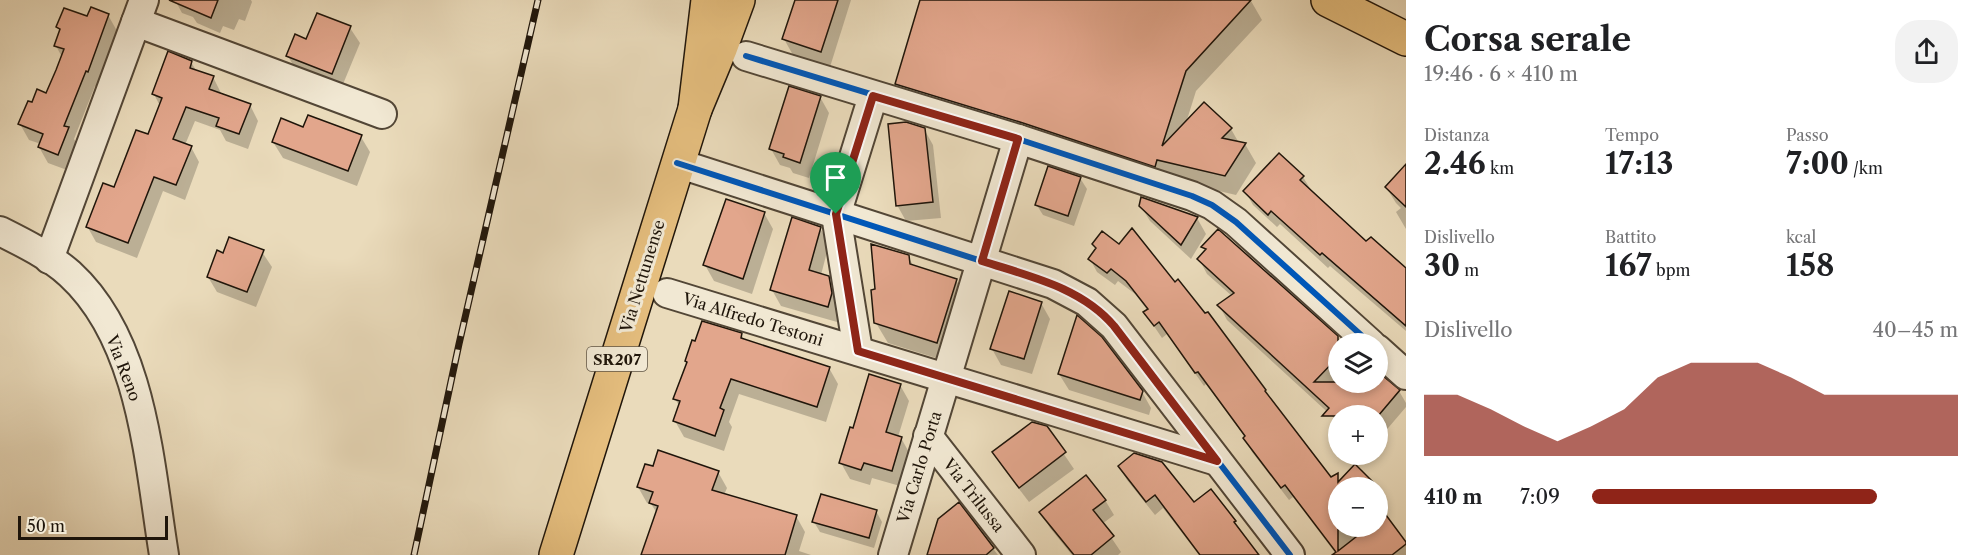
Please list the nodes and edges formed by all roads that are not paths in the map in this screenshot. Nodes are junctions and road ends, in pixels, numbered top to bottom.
1 (708, 0) edge
2 (722, 0) edge
3 (738, 0) edge
4 (1328, 0) edge
5 (1368, 0) edge
6 (140, 11) edge
7 (1406, 33) edge
8 (1406, 39) edge
9 (746, 56) dead end
10 (873, 96) junction
11 (695, 109) junction
12 (382, 114) dead end
13 (1018, 139) junction
14 (677, 163) junction
15 (836, 214) junction
16 (0, 231) edge
17 (49, 259) junction
18 (982, 261) junction
19 (667, 293) dead end
20 (1359, 333) edge
21 (858, 351) junction
22 (1388, 359) edge
23 (1406, 375) edge
24 (945, 379) junction
25 (928, 436) junction
26 (1217, 461) junction
27 (164, 555) edge
28 (556, 555) edge
29 (893, 555) edge
30 (1021, 555) edge
31 (1290, 555) edge

1 - 11 main road
2 - 11 main road, SR207
3 - 11 main road, Via Nettunense / SR207
4 - 8 main road
5 - 7 main road
6 - 12 street
6 - 17 street
9 - 10 street
10 - 13 street
10 - 15 street
11 - 14 main road, Via Nettunense / SR207
13 - 18 street, Via Carlo Porta
13 - 20 street
14 - 15 street
14 - 28 main road, Via Nettunense / SR207
15 - 18 street
15 - 21 street
16 - 17 street, Via Reno
17 - 27 street, Via Reno
18 - 24 street, Via Carlo Porta
18 - 26 street
19 - 21 street, Via Alfredo Testoni
21 - 24 street, Via Alfredo Testoni
22 - 23 street
24 - 25 street, Via Carlo Porta
24 - 26 street, Via Alfredo Testoni
25 - 29 street, Via Carlo Porta
25 - 30 street, Via Trilussa
26 - 31 street

